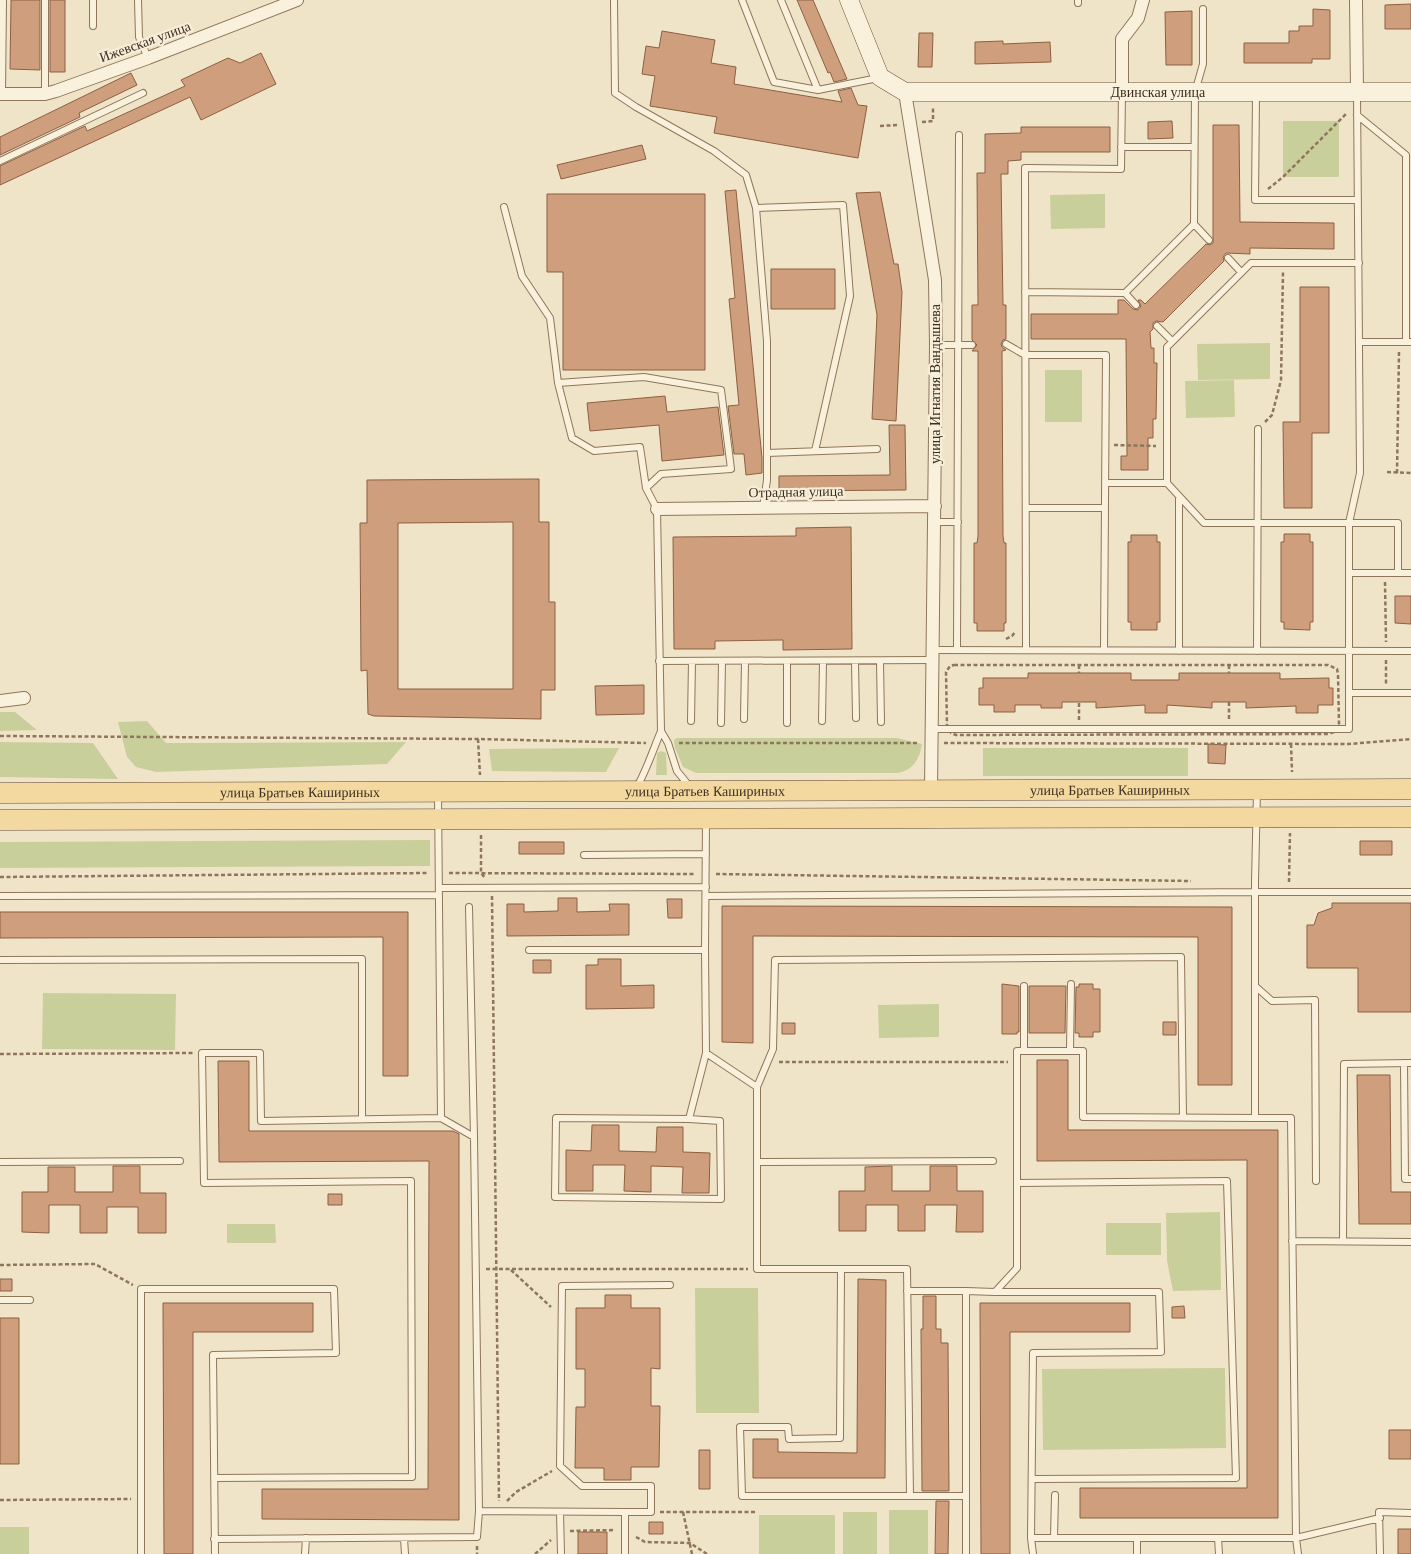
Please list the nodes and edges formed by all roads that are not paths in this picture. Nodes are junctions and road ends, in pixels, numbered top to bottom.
1 (3, 0) edge
2 (45, 0) edge
3 (93, 0) edge
4 (138, 0) edge
5 (614, 0) edge
6 (742, 0) edge
7 (781, 0) edge
8 (849, 0) edge
9 (1143, 0) edge
10 (1356, 0) edge
11 (290, 1) edge
12 (1203, 9) dead end
13 (93, 26) dead end
14 (148, 58) junction
15 (880, 77) junction
16 (818, 90) junction
17 (905, 92) junction
18 (1122, 92) junction
19 (1194, 92) junction
20 (1256, 92) junction
21 (1411, 92) edge
22 (143, 93) dead end
23 (1, 94) edge
24 (44, 94) junction
25 (1357, 98) junction
26 (1357, 116) junction
27 (959, 135) dead end
28 (1121, 146) junction
29 (1194, 147) junction
30 (0, 161) edge
31 (1358, 200) junction
32 (504, 207) dead end
33 (756, 208) junction
34 (1408, 209) edge
35 (1194, 224) junction
36 (1209, 240) dead end
37 (1228, 258) dead end
38 (1359, 263) junction
39 (1242, 272) junction
40 (1026, 292) junction
41 (1125, 293) junction
42 (1136, 305) dead end
43 (1157, 326) dead end
44 (1172, 341) junction
45 (1359, 342) junction
46 (1405, 342) edge
47 (1006, 344) dead end
48 (936, 345) junction
49 (958, 345) junction
50 (972, 345) dead end
51 (1026, 355) junction
52 (558, 383) junction
53 (1258, 429) road end
54 (878, 449) dead end
55 (815, 451) junction
56 (767, 453) junction
57 (1105, 483) junction
58 (1167, 483) junction
59 (646, 488) junction
60 (1179, 496) junction
61 (935, 506) junction
62 (763, 508) junction
63 (1026, 508) junction
64 (1105, 508) junction
65 (657, 509) junction
66 (935, 522) junction
67 (958, 522) junction
68 (1258, 523) junction
69 (1349, 523) junction
70 (1349, 573) junction
71 (1398, 573) junction
72 (1411, 573) edge
73 (956, 650) junction
74 (1026, 650) junction
75 (1104, 650) junction
76 (1179, 651) junction
77 (1257, 651) junction
78 (1349, 651) junction
79 (1411, 651) edge
80 (933, 655) junction
81 (659, 661) junction
82 (692, 661) junction
83 (722, 661) junction
84 (745, 661) junction
85 (787, 661) junction
86 (823, 661) junction
87 (855, 661) junction
88 (880, 661) junction
89 (1349, 693) junction
90 (1411, 694) edge
91 (24, 698) dead end
92 (0, 701) edge
93 (856, 718) dead end
94 (744, 719) dead end
95 (692, 721) dead end
96 (822, 721) dead end
97 (721, 722) dead end
98 (787, 722) dead end
99 (881, 722) dead end
100 (932, 729) junction
101 (661, 731) junction
102 (1411, 789) edge
103 (635, 790) junction
104 (693, 790) junction
105 (931, 790) junction
106 (1257, 790) junction
107 (438, 791) junction
108 (0, 793) edge
109 (1257, 817) junction
110 (1411, 817) edge
111 (706, 818) junction
112 (438, 819) junction
113 (0, 820) edge
114 (706, 854) junction
115 (584, 855) dead end
116 (706, 887) junction
117 (438, 891) junction
118 (1255, 892) junction
119 (1411, 892) edge
120 (0, 896) edge
121 (706, 896) junction
122 (469, 907) dead end
123 (529, 950) dead end
124 (705, 950) junction
125 (0, 960) edge
126 (1071, 984) dead end
127 (1024, 986) dead end
128 (1254, 986) junction
129 (1024, 1051) junction
130 (1070, 1051) junction
131 (706, 1053) junction
132 (1407, 1063) edge
133 (757, 1087) junction
134 (441, 1118) junction
135 (1183, 1118) junction
136 (1255, 1118) junction
137 (362, 1119) junction
138 (689, 1119) junction
139 (474, 1136) junction
140 (180, 1161) dead end
141 (993, 1161) dead end
142 (0, 1162) edge
143 (757, 1162) junction
144 (1411, 1179) edge
145 (1316, 1181) dead end
146 (1016, 1183) junction
147 (1292, 1241) junction
148 (1343, 1241) junction
149 (1411, 1242) edge
150 (841, 1269) junction
151 (670, 1286) dead end
152 (907, 1291) junction
153 (966, 1292) junction
154 (995, 1292) junction
155 (0, 1300) edge
156 (30, 1300) dead end
157 (214, 1478) junction
158 (1032, 1479) junction
159 (1055, 1495) dead end
160 (910, 1496) junction
161 (966, 1496) junction
162 (478, 1511) junction
163 (560, 1512) junction
164 (625, 1512) junction
165 (1411, 1513) edge
166 (1380, 1518) junction
167 (306, 1538) junction
168 (404, 1538) junction
169 (1031, 1538) junction
170 (1054, 1538) junction
171 (1137, 1538) junction
172 (1218, 1538) junction
173 (1296, 1538) junction
174 (214, 1539) junction
175 (141, 1554) edge
176 (214, 1554) edge
177 (306, 1554) edge
178 (405, 1554) edge
179 (560, 1554) edge
180 (626, 1554) edge
181 (966, 1554) edge
182 (1033, 1554) edge
183 (1137, 1554) edge
184 (1220, 1554) edge
185 (1298, 1554) edge
186 (1380, 1554) edge

1 - 23 lane
2 - 24 lane
3 - 13 lane
4 - 14 lane
5 - 33 lane
6 - 16 lane
7 - 16 lane
8 - 15 street
9 - 18 street
10 - 25 street
11 - 14 street, Ижевская улица
12 - 19 lane
14 - 24 street, Ижевская улица
15 - 16 lane
15 - 17 street
17 - 18 street, Двинская улица
17 - 48 street, улица Игнатия Вандышева
18 - 19 street, Двинская улица
18 - 28 lane
19 - 20 street, Двинская улица
19 - 29 lane
20 - 25 street, Двинская улица
20 - 31 lane
21 - 25 street, Двинская улица
22 - 30 lane
23 - 24 street, Ижевская улица
25 - 26 lane
26 - 31 lane
26 - 34 lane
27 - 49 lane
28 - 29 lane
28 - 40 lane
29 - 35 lane
31 - 38 lane
32 - 52 lane
33 - 55 lane
33 - 56 lane
34 - 46 lane
35 - 36 lane
35 - 41 lane
37 - 39 lane
38 - 39 lane
38 - 45 lane
39 - 44 lane
40 - 41 lane
40 - 51 lane
41 - 42 lane
43 - 44 lane
44 - 58 lane
45 - 46 lane
45 - 69 lane
47 - 51 lane
48 - 49 lane
48 - 61 street, улица Игнатия Вандышева
49 - 50 lane
49 - 67 lane
51 - 57 lane
51 - 63 lane
52 - 59 lane
52 - 59 lane
53 - 68 lane
54 - 55 lane
55 - 56 lane
56 - 62 lane
57 - 58 lane
57 - 64 lane
58 - 60 lane
59 - 65 lane
60 - 68 lane
60 - 76 lane
61 - 62 street, Отрадная улица
61 - 66 street, улица Игнатия Вандышева
62 - 65 street, Отрадная улица
63 - 64 lane
63 - 74 lane
64 - 75 lane
65 - 81 lane
66 - 67 lane
66 - 80 street, улица Игнатия Вандышева
67 - 73 lane
68 - 69 lane
68 - 77 lane
69 - 70 lane
69 - 71 lane
70 - 71 lane
70 - 78 lane
71 - 72 lane
73 - 74 lane
73 - 80 lane
74 - 75 lane
75 - 76 lane
76 - 77 lane
77 - 78 lane
78 - 79 lane
78 - 89 lane
80 - 88 lane
80 - 100 street, улица Игнатия Вандышева
81 - 82 lane
81 - 101 lane
82 - 83 lane
82 - 95 lane
83 - 84 lane
83 - 97 lane
84 - 85 lane
84 - 94 lane
85 - 86 lane
85 - 98 lane
86 - 87 lane
86 - 96 lane
87 - 88 lane
87 - 93 lane
88 - 99 lane
89 - 90 lane
89 - 100 lane
91 - 92 street
100 - 105 street, улица Игнатия Вандышева
101 - 103 lane
101 - 104 lane
102 - 106 main road, улица Братьев Кашириных
103 - 104 main road, улица Братьев Кашириных
103 - 107 main road, улица Братьев Кашириных
104 - 105 main road, улица Братьев Кашириных
105 - 106 main road, улица Братьев Кашириных
106 - 109 lane
107 - 108 main road, улица Братьев Кашириных
107 - 112 lane
109 - 110 main road, улица Братьев Кашириных
109 - 111 main road, улица Братьев Кашириных
109 - 118 lane
111 - 112 main road, улица Братьев Кашириных
111 - 114 lane
112 - 113 main road, улица Братьев Кашириных
112 - 117 lane
114 - 115 lane
114 - 116 lane
116 - 117 lane
116 - 121 lane
117 - 120 lane
117 - 134 lane
118 - 119 lane
118 - 121 lane
118 - 128 lane
121 - 124 lane
122 - 139 lane
123 - 124 lane
124 - 131 lane
125 - 137 lane
126 - 130 lane
127 - 129 lane
128 - 136 lane
128 - 145 lane
129 - 130 lane
129 - 146 lane
130 - 135 lane
131 - 133 lane
131 - 138 lane
132 - 144 lane
132 - 148 lane
133 - 135 lane
133 - 143 lane
134 - 137 lane
134 - 139 lane
135 - 136 lane
136 - 147 lane
137 - 157 lane
138 - 138 lane
139 - 162 lane
140 - 142 lane
141 - 143 lane
143 - 150 lane
146 - 154 lane
146 - 158 lane
147 - 148 lane
147 - 173 lane
148 - 149 lane
150 - 152 lane
150 - 160 lane
151 - 164 lane
152 - 153 lane
152 - 160 lane
153 - 154 lane
153 - 161 lane
154 - 158 lane
155 - 156 lane
157 - 174 lane
157 - 175 lane
158 - 169 lane
159 - 170 lane
160 - 161 lane
161 - 181 lane
162 - 163 lane
162 - 168 lane
163 - 164 lane
163 - 179 lane
164 - 180 lane
165 - 166 lane
166 - 173 lane
166 - 186 lane
167 - 168 lane
167 - 174 lane
167 - 177 lane
168 - 178 lane
169 - 170 lane
169 - 182 lane
170 - 171 lane
171 - 172 lane
171 - 183 lane
172 - 173 lane
172 - 184 lane
173 - 185 lane
174 - 176 lane

